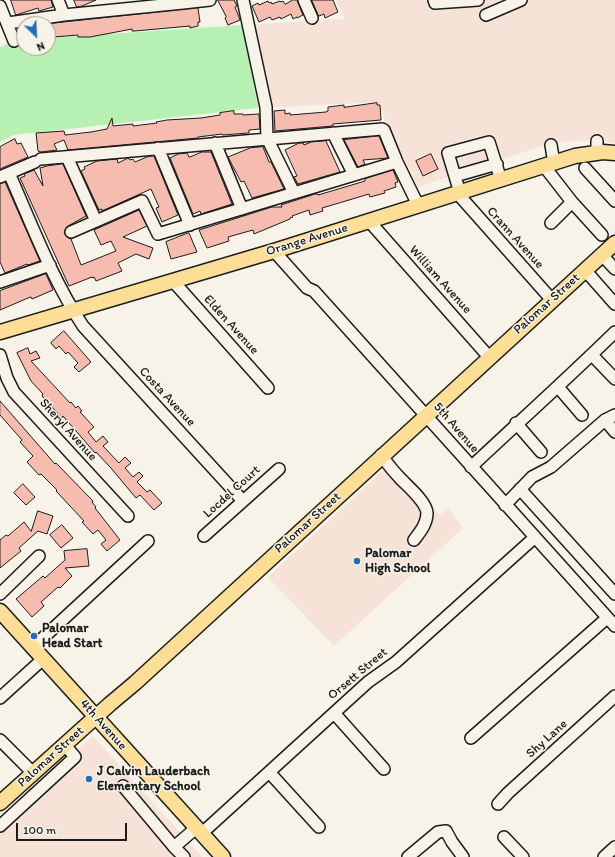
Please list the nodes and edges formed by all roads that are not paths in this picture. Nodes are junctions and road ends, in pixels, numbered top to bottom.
1 (58, 0) edge
2 (210, 0) edge
3 (243, 0) edge
4 (304, 0) edge
5 (434, 0) edge
6 (478, 0) edge
7 (521, 0) edge
8 (449, 1) edge
9 (182, 2) edge
10 (122, 4) edge
11 (0, 6) edge
12 (64, 15) junction
13 (486, 15) dead end
14 (312, 18) dead end
15 (8, 23) junction
16 (14, 41) dead end
17 (333, 133) junction
18 (267, 138) junction
19 (215, 143) junction
20 (552, 145) dead end
21 (158, 148) junction
22 (615, 153) edge
23 (67, 157) junction
24 (397, 162) junction
25 (497, 164) junction
26 (549, 164) junction
27 (585, 168) dead end
28 (5, 175) edge
29 (354, 175) junction
30 (455, 176) junction
31 (501, 180) junction
32 (294, 193) junction
33 (459, 193) junction
34 (615, 201) edge
35 (572, 202) junction
36 (418, 205) junction
37 (242, 209) junction
38 (96, 221) junction
39 (369, 221) junction
40 (551, 222) dead end
41 (190, 225) junction
42 (71, 232) dead end
43 (602, 235) dead end
44 (615, 243) edge
45 (274, 251) junction
46 (602, 255) junction
47 (50, 265) junction
48 (615, 269) edge
49 (585, 270) junction
50 (173, 281) junction
51 (0, 282) edge
52 (552, 300) junction
53 (615, 304) edge
54 (72, 310) junction
55 (0, 332) edge
56 (615, 332) edge
57 (0, 355) edge
58 (592, 355) junction
59 (489, 357) junction
60 (615, 379) edge
61 (558, 387) junction
62 (268, 388) dead end
63 (426, 415) junction
64 (582, 415) dead end
65 (610, 418) edge
66 (516, 423) junction
67 (615, 432) edge
68 (541, 452) dead end
69 (381, 456) junction
70 (471, 467) junction
71 (279, 469) dead end
72 (520, 489) junction
73 (243, 501) junction
74 (505, 505) junction
75 (128, 516) dead end
76 (204, 536) dead end
77 (534, 538) junction
78 (414, 540) dead end
79 (148, 541) dead end
80 (39, 556) dead end
81 (0, 594) edge
82 (615, 594) edge
83 (0, 611) edge
84 (607, 618) junction
85 (615, 626) edge
86 (32, 648) junction
87 (43, 659) junction
88 (615, 696) edge
89 (0, 698) edge
90 (334, 713) junction
91 (96, 717) junction
92 (471, 738) dead end
93 (0, 740) edge
94 (65, 745) junction
95 (384, 770) dead end
96 (269, 772) junction
97 (33, 773) junction
98 (124, 786) dead end
99 (0, 803) edge
100 (498, 804) dead end
101 (0, 826) edge
102 (319, 827) dead end
103 (198, 831) junction
104 (504, 837) dead end
105 (615, 847) edge
106 (174, 852) edge
107 (184, 857) edge
108 (222, 857) edge
109 (408, 857) edge
110 (463, 857) edge
111 (523, 857) edge
112 (604, 857) edge

1 - 12 street
2 - 9 street
3 - 18 street
4 - 14 street
5 - 8 street
6 - 8 street
7 - 13 street
9 - 10 street
10 - 12 street
11 - 15 street
12 - 15 street
15 - 16 street
17 - 18 street
17 - 24 street
17 - 29 street
18 - 19 street
18 - 32 street
19 - 21 street
19 - 37 street
20 - 26 street
21 - 23 street
21 - 41 street
22 - 26 main road, Orange Avenue
23 - 28 street
23 - 38 street
24 - 29 street
24 - 36 street
25 - 30 street
25 - 30 street
25 - 31 street
26 - 31 main road, Orange Avenue
26 - 35 street
27 - 34 street
28 - 47 street, Costa Avenue
29 - 32 street
30 - 33 street
31 - 33 main road, Orange Avenue
32 - 37 street
33 - 36 main road, Orange Avenue
33 - 52 street, Crann Avenue
35 - 40 street
35 - 43 street
36 - 39 main road, Orange Avenue
37 - 41 street
38 - 41 street
38 - 42 street
39 - 45 main road, Orange Avenue
39 - 59 street, William Avenue
44 - 46 main road, Palomar Street
45 - 50 main road, Orange Avenue
45 - 63 street, 5th Avenue
46 - 48 street
46 - 49 main road, Palomar Street
47 - 51 street
47 - 54 street, Costa Avenue
49 - 52 main road, Palomar Street
49 - 53 street
50 - 54 main road, Orange Avenue
50 - 62 street, Elden Avenue
52 - 59 main road, Palomar Street
54 - 55 main road, Orange Avenue
54 - 73 street, Costa Avenue
56 - 58 street
57 - 75 street, Sheryl Avenue
58 - 60 street
58 - 61 street
59 - 63 main road, Palomar Street
61 - 64 street
61 - 66 street
63 - 69 main road, Palomar Street
63 - 70 street, 5th Avenue
65 - 67 street
65 - 72 street
66 - 68 street
66 - 70 street
69 - 78 street
69 - 91 main road, Palomar Street
70 - 74 street, 5th Avenue
71 - 73 street, Locdel Court
72 - 74 street
72 - 82 street
73 - 76 street, Locdel Court
74 - 77 street, 5th Avenue
77 - 84 street, 5th Avenue
77 - 90 street, Orsett Street
79 - 86 street
80 - 81 street
83 - 86 main road, 4th Avenue
84 - 85 street, 5th Avenue
84 - 92 street
86 - 87 main road, 4th Avenue
87 - 89 street
87 - 91 main road, 4th Avenue
88 - 100 street, Shy Lane
90 - 95 street
90 - 96 street, Orsett Street
91 - 94 main road, Palomar Street
91 - 103 main road, 4th Avenue
93 - 97 street
94 - 97 main road, Palomar Street
94 - 101 street
96 - 102 street
96 - 103 street, Orsett Street
97 - 99 main road, Palomar Street
98 - 106 street
103 - 106 street, Orsett Street
103 - 108 main road, 4th Avenue
104 - 111 street
105 - 112 street
106 - 107 street
109 - 110 street

